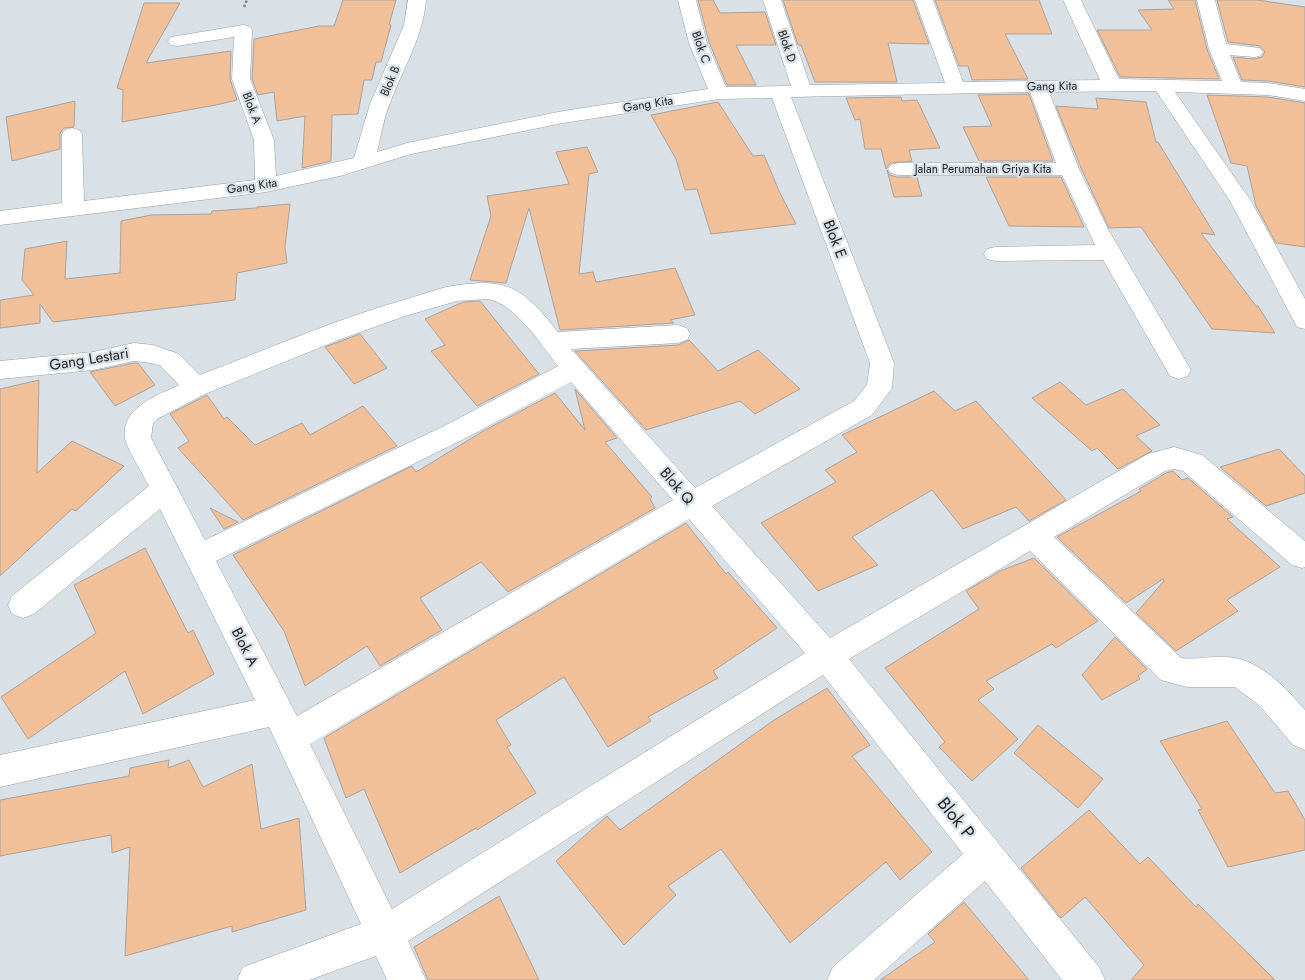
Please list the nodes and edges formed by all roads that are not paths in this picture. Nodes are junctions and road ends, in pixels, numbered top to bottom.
1 (417, 0) edge
2 (687, 0) edge
3 (772, 0) edge
4 (924, 0) edge
5 (1072, 0) edge
6 (1206, 0) edge
7 (176, 41) dead end
8 (1218, 49) junction
9 (1254, 52) dead end
10 (1112, 85) junction
11 (1162, 85) junction
12 (1038, 87) junction
13 (956, 88) junction
14 (1234, 88) junction
15 (779, 92) junction
16 (803, 92) junction
17 (719, 93) junction
18 (1305, 95) edge
19 (72, 134) dead end
20 (363, 163) junction
21 (898, 169) dead end
22 (1069, 170) junction
23 (266, 185) junction
24 (73, 209) junction
25 (0, 218) edge
26 (1110, 252) junction
27 (995, 254) dead end
28 (1305, 321) edge
29 (678, 334) dead end
30 (552, 341) junction
31 (574, 369) junction
32 (0, 370) edge
33 (1179, 370) dead end
34 (196, 387) junction
35 (165, 489) junction
36 (692, 503) junction
37 (1032, 535) junction
38 (199, 556) junction
39 (1302, 556) dead end
40 (23, 605) dead end
41 (827, 656) junction
42 (284, 724) junction
43 (1305, 734) edge
44 (0, 771) edge
45 (988, 856) junction
46 (386, 934) junction
47 (256, 980) edge
48 (407, 980) edge
49 (846, 980) edge
50 (1086, 980) edge

1 - 20 street, Blok B
2 - 17 street, Blok C
3 - 16 street, Blok D
4 - 13 street
5 - 10 street
6 - 8 street
7 - 23 street, Blok A
8 - 9 street
8 - 14 street
10 - 11 street, Gang Kita
10 - 12 street, Gang Kita
11 - 14 street, Gang Kita
11 - 28 street
12 - 13 street, Gang Kita
12 - 22 street, Jalan Perumahan Griya Kita
13 - 16 street, Gang Kita
14 - 18 street, Gang Kita
15 - 16 street, Gang Kita
15 - 17 street, Gang Kita
15 - 36 street, Blok E
17 - 20 street, Gang Kita
19 - 24 street
20 - 23 street, Gang Kita
21 - 22 street, Jalan Perumahan Griya Kita
22 - 26 street, Jalan Perumahan Griya Kita
23 - 24 street, Gang Kita
24 - 25 street, Gang Kita
26 - 27 street
26 - 33 street, Jalan Perumahan Griya Kita
29 - 30 street
30 - 31 street, Blok Q
30 - 34 street, Blok Q
31 - 36 street, Blok Q
31 - 38 street
32 - 34 street, Gang Lestari
34 - 35 street, Blok A
35 - 38 street, Blok A
35 - 40 street
36 - 41 street, Blok Q
36 - 42 street
37 - 39 street
37 - 41 street
37 - 43 street
38 - 42 street, Blok A
41 - 45 street, Blok P
41 - 46 street
42 - 44 street
42 - 46 street, Blok A
45 - 49 street
45 - 50 street, Blok P
46 - 47 street
46 - 48 street, Blok A

